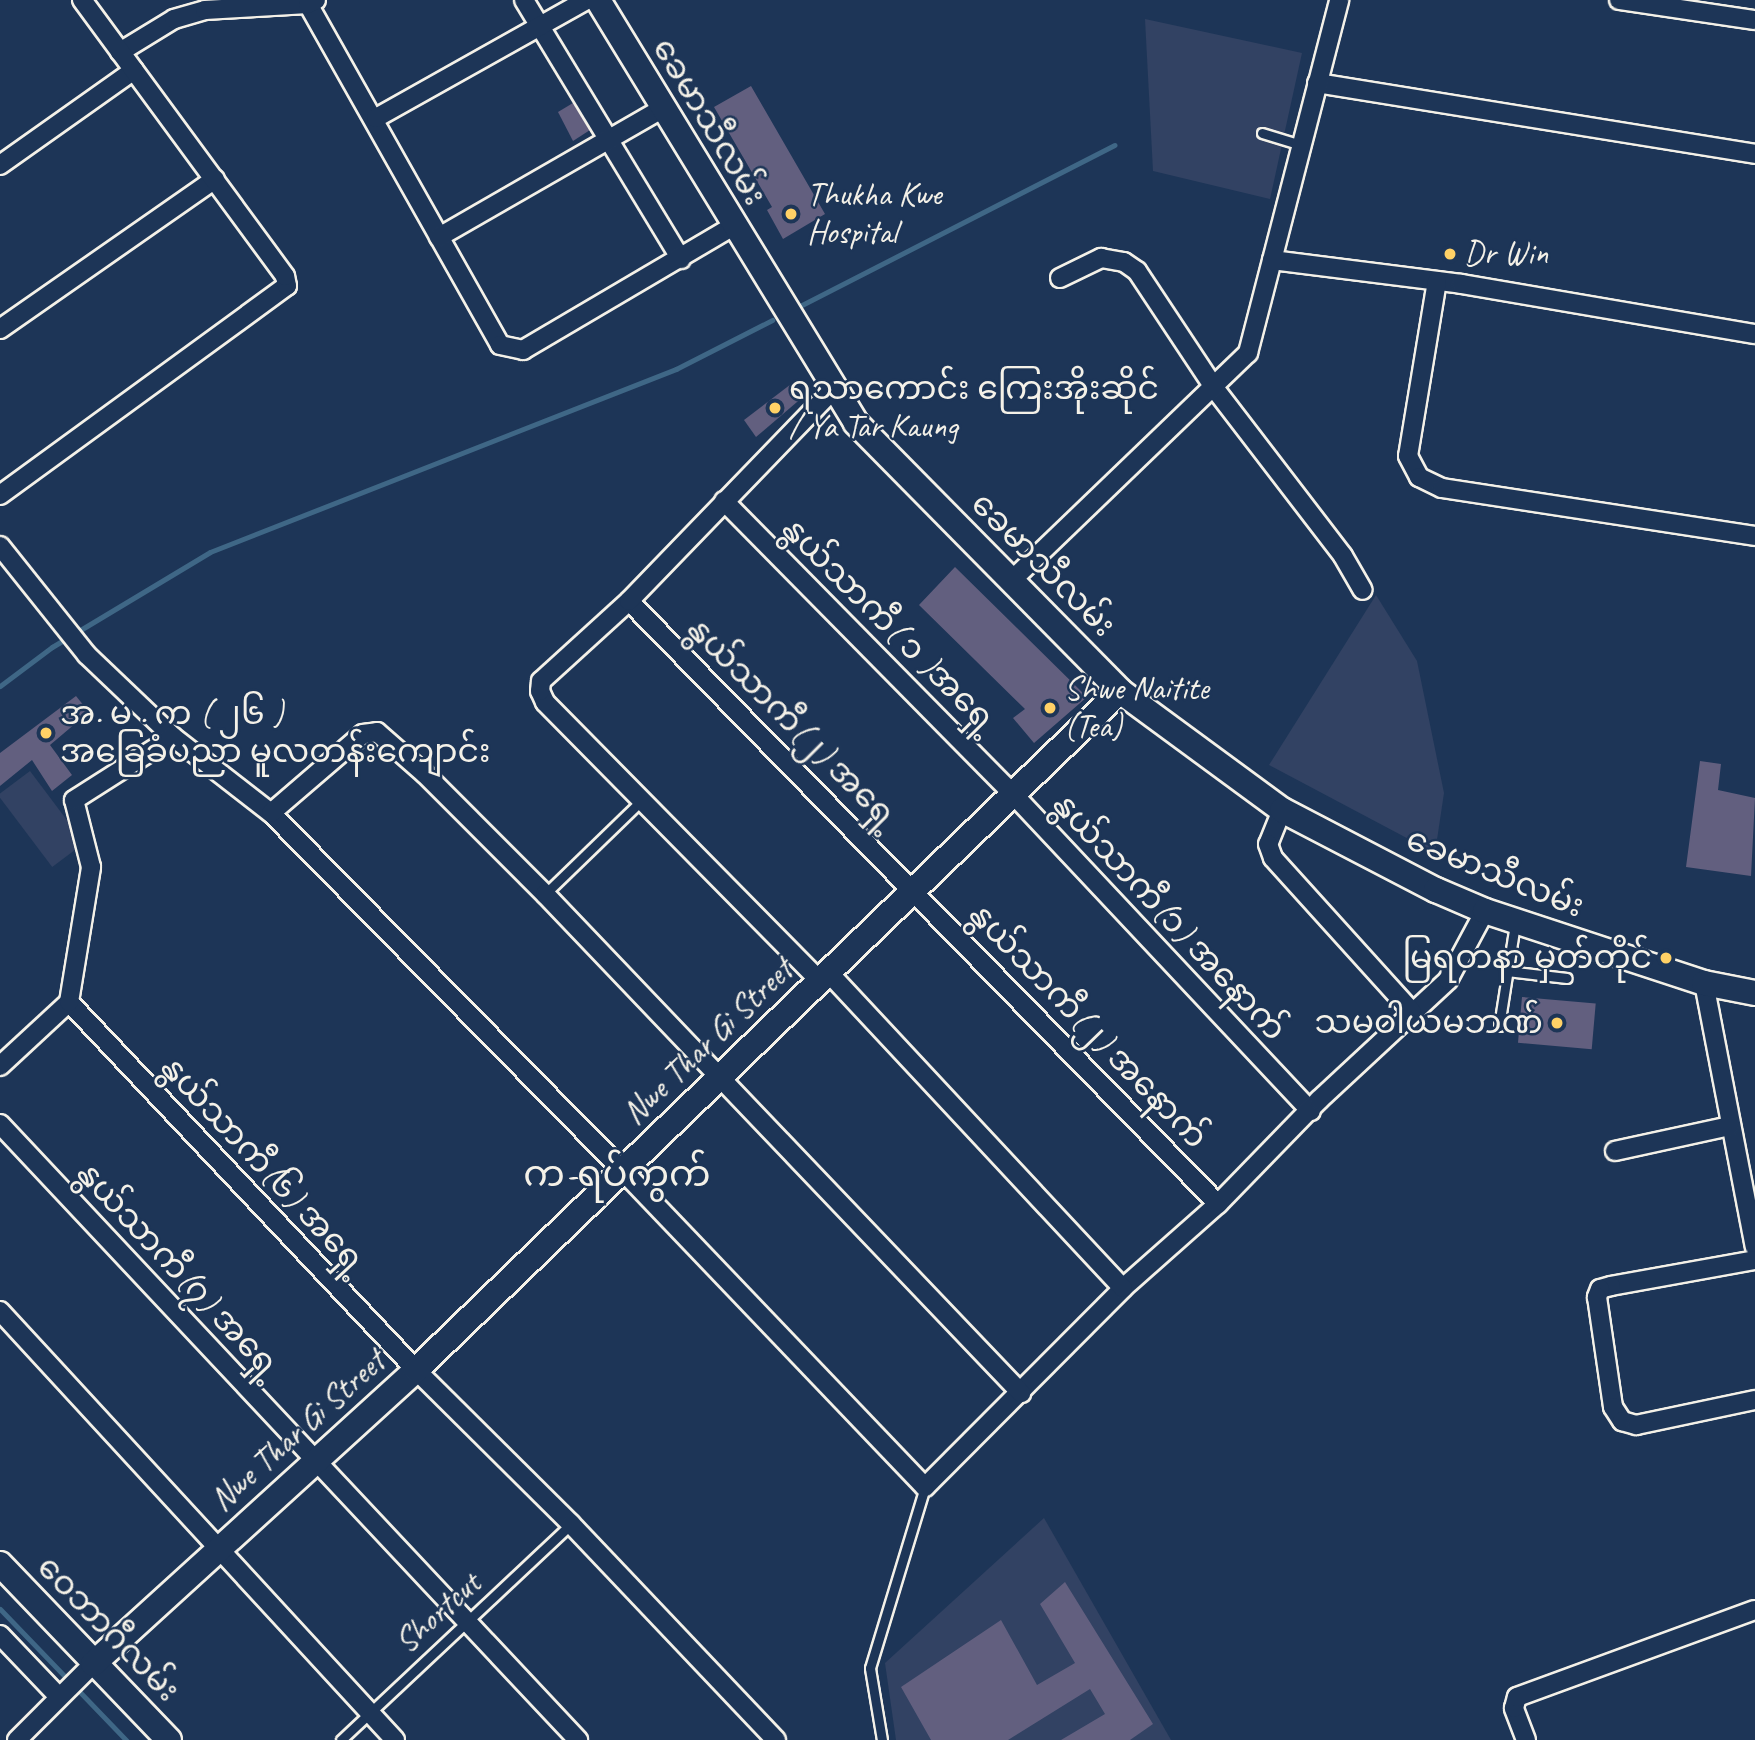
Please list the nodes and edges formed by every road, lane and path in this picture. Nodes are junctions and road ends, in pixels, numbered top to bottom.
1 (82, 0) edge
2 (524, 0) edge
3 (586, 0) edge
4 (598, 0) edge
5 (1339, 0) edge
6 (1619, 0) edge
7 (312, 2) edge
8 (1755, 20) edge
9 (539, 27) junction
10 (120, 52) junction
11 (134, 70) junction
12 (1317, 83) junction
13 (662, 109) junction
14 (376, 118) junction
15 (1262, 133) dead end
16 (608, 139) junction
17 (1301, 145) junction
18 (1755, 154) edge
19 (0, 165) edge
20 (215, 179) junction
21 (732, 227) junction
22 (439, 237) junction
23 (681, 259) junction
24 (1272, 260) junction
25 (1060, 278) dead end
26 (1437, 281) junction
27 (0, 330) edge
28 (1755, 334) edge
29 (1219, 385) junction
30 (832, 391) junction
31 (0, 495) edge
32 (724, 501) junction
33 (1755, 536) edge
34 (0, 546) edge
35 (1011, 581) junction
36 (1363, 590) dead end
37 (629, 601) junction
38 (1119, 691) junction
39 (173, 737) junction
40 (1013, 794) junction
41 (641, 801) junction
42 (1282, 810) junction
43 (271, 813) junction
44 (914, 889) junction
45 (545, 894) junction
46 (1485, 911) junction
47 (1515, 921) junction
48 (1507, 971) junction
49 (824, 976) junction
50 (1567, 978) dead end
51 (1704, 983) junction
52 (1755, 993) edge
53 (69, 1002) junction
54 (1412, 1013) junction
55 (1499, 1026) dead end
56 (0, 1066) edge
57 (719, 1077) junction
58 (1311, 1111) junction
59 (0, 1124) edge
60 (1730, 1126) junction
61 (1615, 1151) dead end
62 (623, 1171) junction
63 (1218, 1204) junction
64 (1755, 1247) edge
65 (1755, 1260) edge
66 (1123, 1288) junction
67 (0, 1311) edge
68 (416, 1370) junction
69 (1021, 1393) junction
70 (1755, 1400) edge
71 (315, 1459) junction
72 (925, 1487) junction
73 (571, 1524) junction
74 (219, 1546) junction
75 (0, 1564) edge
76 (1755, 1610) edge
77 (468, 1622) junction
78 (0, 1635) edge
79 (74, 1682) junction
80 (368, 1712) junction
81 (17, 1740) edge
82 (169, 1740) edge
83 (341, 1740) edge
84 (395, 1740) edge
85 (578, 1740) edge
86 (776, 1740) edge
87 (882, 1740) edge
88 (1526, 1740) edge

1 - 10 street
2 - 9 street
3 - 9 street
4 - 13 street, ခေမာသီလမ်း
5 - 12 street
6 - 8 street
7 - 10 street
7 - 14 street
9 - 14 street
9 - 16 street
10 - 11 street
11 - 19 street
11 - 20 street
12 - 17 street
12 - 18 street
13 - 16 street
13 - 21 street, ခေမာသီလမ်း
14 - 22 street
15 - 17 lane
16 - 22 street
16 - 23 street
17 - 24 street
20 - 27 street
20 - 31 street
21 - 23 street
21 - 30 street, ခေမာသီလမ်း
22 - 23 street
24 - 26 street
24 - 29 street
25 - 29 street
26 - 28 street
26 - 33 street
29 - 35 street
29 - 36 street
30 - 32 street
30 - 35 street, ခေမာသီလမ်း
32 - 37 street
32 - 40 street, နွယ်သာကီ( ၁ )အရှေ့
34 - 39 street
35 - 38 street, ခေမာသီလမ်း
37 - 41 street
37 - 44 street, နွယ်သာကီ(၂) အရှေ့
38 - 40 street, Nwe Thar Gi Street
38 - 42 street, ခေမာသီလမ်း
39 - 43 street
39 - 53 street
40 - 44 street, Nwe Thar Gi Street
40 - 58 street, နွယ်သာကီ(၁) အနောက်
41 - 45 lane
41 - 49 street
42 - 46 street, ခေမာသီလမ်း
42 - 54 street
43 - 45 street
43 - 62 street
44 - 49 street, Nwe Thar Gi Street
44 - 63 street, နွယ်သာကီ(၂) အနောက်
45 - 57 street
46 - 47 street, ခေမာသီလမ်း
46 - 54 street
47 - 48 lane
47 - 51 street, ခေမာသီလမ်း
48 - 50 lane
48 - 55 lane
49 - 57 street, Nwe Thar Gi Street
49 - 66 street
51 - 52 street, ခေမာသီလမ်း
51 - 60 street
53 - 56 street
53 - 68 street, နွယ်သာကီ(၆) အရှေ့
54 - 58 street
57 - 62 street, Nwe Thar Gi Street
57 - 69 street
58 - 63 street
59 - 71 street, နွယ်သာကီ(၇) အရှေ့
60 - 61 street
60 - 64 street
62 - 68 street, Nwe Thar Gi Street
62 - 72 street
63 - 66 street
65 - 70 street
66 - 69 street
67 - 74 street
68 - 71 street, Nwe Thar Gi Street
68 - 73 street, နွယ်သာကီ(၆) အရှေ့
69 - 72 street
71 - 74 street, Nwe Thar Gi Street
71 - 77 street, နွယ်သာကီ(၇) အရှေ့
72 - 87 lane
73 - 77 lane, Shortcut
73 - 86 street, နွယ်သာကီ(၆) အရှေ့
74 - 79 street, Nwe Thar Gi Street
74 - 80 street
75 - 79 street, ဝေဘာဂီလမ်း
76 - 88 street
77 - 80 lane, Shortcut
77 - 85 street, နွယ်သာကီ(၇) အရှေ့
78 - 79 street
79 - 81 street
79 - 82 street, ဝေဘာဂီလမ်း
80 - 83 lane, Shortcut
80 - 84 street

